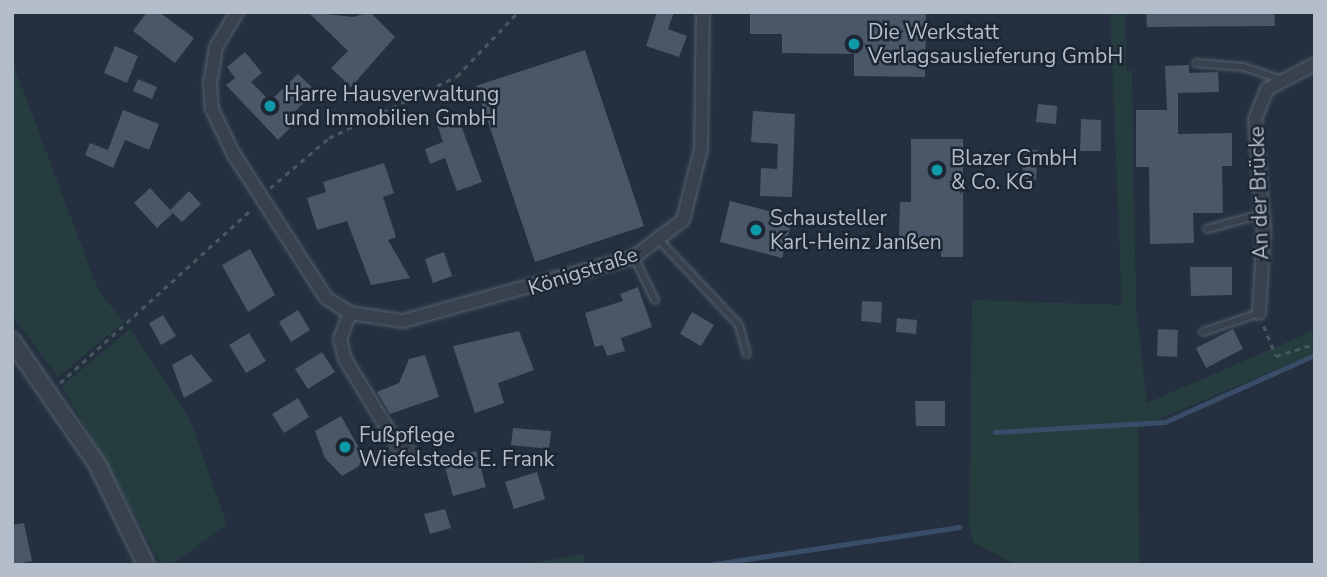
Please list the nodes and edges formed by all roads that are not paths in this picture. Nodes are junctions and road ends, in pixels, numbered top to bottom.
1 (237, 12) edge
2 (703, 12) edge
3 (1196, 63) dead end
4 (1315, 64) edge
5 (1279, 79) junction
6 (1261, 214) junction
7 (1208, 229) dead end
8 (661, 242) junction
9 (634, 257) junction
10 (655, 300) dead end
11 (350, 313) junction
12 (1259, 313) joint
13 (1203, 332) dead end
14 (12, 341) edge
15 (747, 354) dead end
16 (409, 451) dead end
17 (146, 565) edge

1 - 11 street
2 - 8 street, Königstraße
3 - 5 lane
4 - 5 street
5 - 6 street, An der Brücke
6 - 7 lane
6 - 12 street, An der Brücke
8 - 9 street, Königstraße
8 - 15 lane
9 - 10 lane
9 - 11 street, Königstraße
11 - 16 street
12 - 13 lane
14 - 17 street

